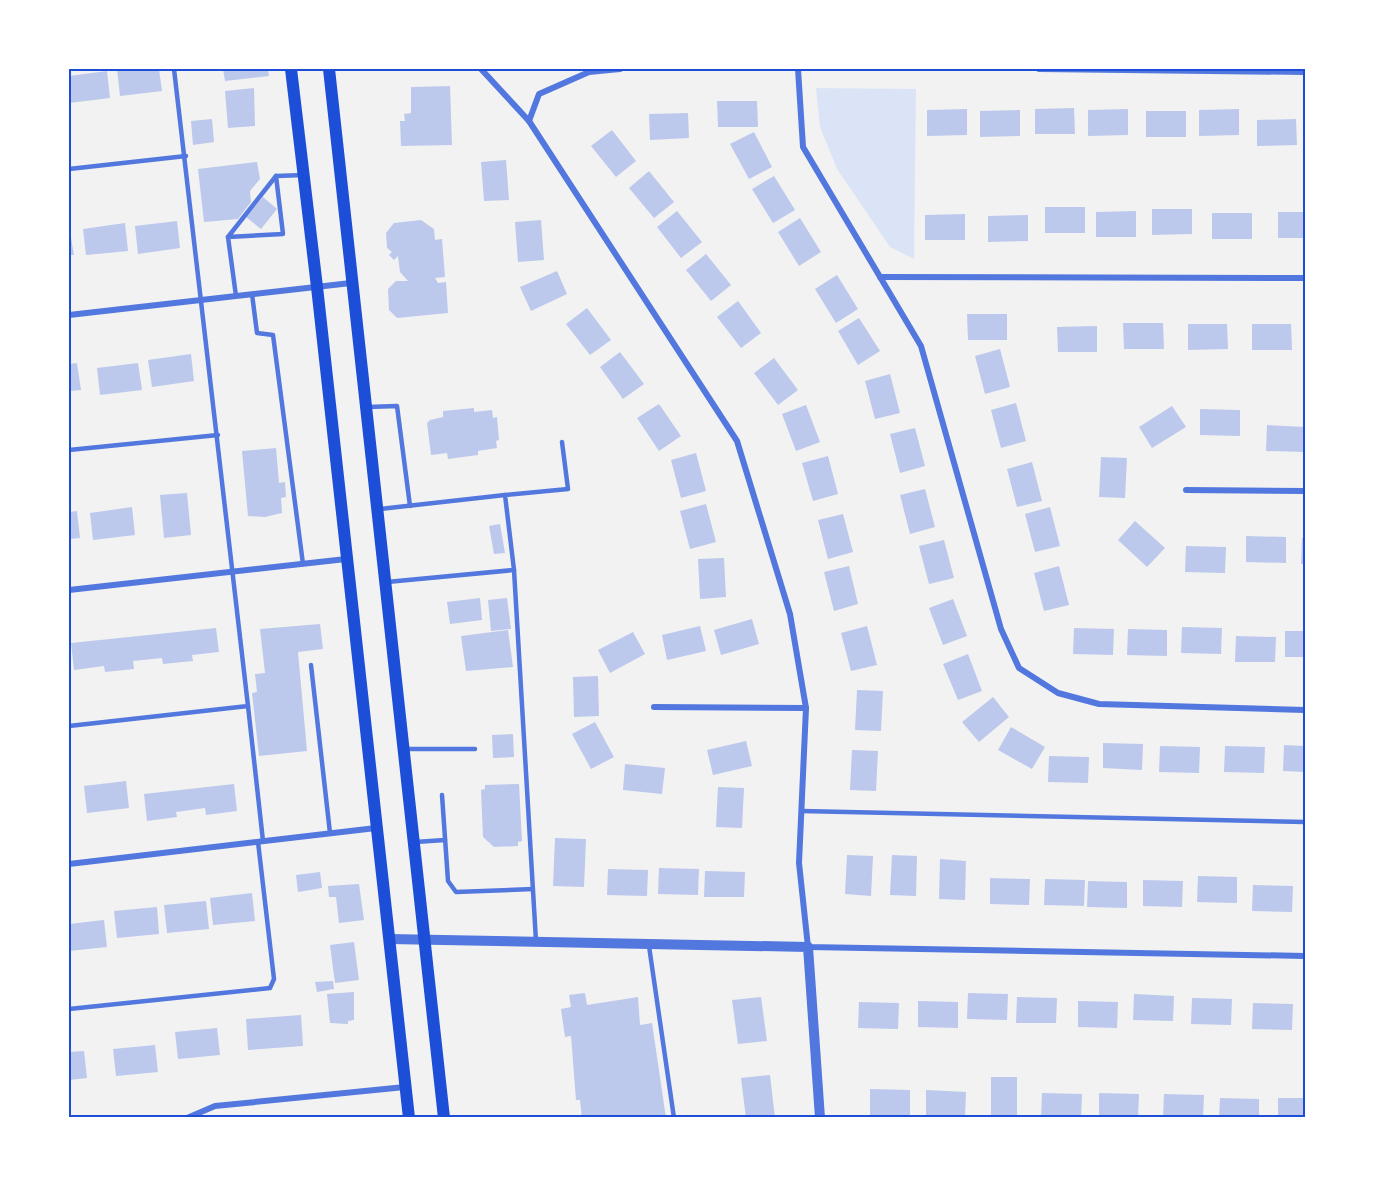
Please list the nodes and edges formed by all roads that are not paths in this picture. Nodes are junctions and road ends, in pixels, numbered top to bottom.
1 (174, 69) edge
2 (291, 69) edge
3 (329, 69) edge
4 (481, 69) edge
5 (620, 69) edge
6 (798, 69) edge
7 (1039, 69) edge
8 (1305, 72) edge
9 (530, 121) junction
10 (186, 156) junction
11 (69, 169) edge
12 (304, 175) junction
13 (276, 176) junction
14 (228, 237) junction
15 (880, 277) junction
16 (1305, 278) edge
17 (351, 283) junction
18 (318, 287) junction
19 (252, 294) junction
20 (236, 296) junction
21 (202, 300) junction
22 (69, 315) edge
23 (364, 407) junction
24 (218, 435) junction
25 (562, 442) dead end
26 (69, 450) edge
27 (1186, 490) dead end
28 (1305, 491) edge
29 (505, 495) junction
30 (410, 506) junction
31 (376, 509) junction
32 (346, 559) junction
33 (303, 564) junction
34 (514, 570) junction
35 (234, 572) junction
36 (384, 582) junction
37 (69, 590) edge
38 (311, 665) dead end
39 (248, 706) junction
40 (654, 707) dead end
41 (806, 708) junction
42 (1305, 710) edge
43 (69, 726) edge
44 (402, 749) junction
45 (475, 749) dead end
46 (442, 795) dead end
47 (801, 811) junction
48 (1305, 822) edge
49 (376, 828) junction
50 (330, 833) junction
51 (445, 840) junction
52 (260, 842) junction
53 (413, 842) junction
54 (69, 864) edge
55 (533, 889) junction
56 (389, 939) junction
57 (423, 939) junction
58 (536, 942) junction
59 (649, 944) junction
60 (808, 946) junction
61 (1305, 956) edge
62 (69, 1009) edge
63 (405, 1087) junction
64 (187, 1118) edge
65 (409, 1118) edge
66 (444, 1118) edge
67 (674, 1118) edge
68 (820, 1118) edge

1 - 10 lane
2 - 12 main road
3 - 17 main road
4 - 9 street
5 - 9 street
6 - 15 street
7 - 8 street
9 - 41 street
10 - 11 lane
10 - 21 lane
12 - 13 lane
12 - 18 main road
13 - 14 lane
13 - 14 lane
14 - 20 lane
15 - 16 street
15 - 42 street
17 - 18 street
17 - 23 main road
18 - 19 street
18 - 32 main road
19 - 20 street
19 - 33 lane
20 - 21 street
21 - 22 street
21 - 24 lane
23 - 30 lane
23 - 31 main road
24 - 26 lane
24 - 35 lane
25 - 29 lane
27 - 28 street
29 - 30 lane
29 - 34 lane
30 - 31 lane
31 - 36 main road
32 - 33 street
32 - 49 main road
33 - 35 street
34 - 36 lane
34 - 55 lane
35 - 37 street
35 - 39 lane
36 - 44 main road
38 - 50 lane
39 - 43 lane
39 - 52 lane
40 - 41 street
41 - 47 street
44 - 45 lane
44 - 53 main road
46 - 51 lane
47 - 48 lane
47 - 60 street
49 - 50 street
49 - 56 main road
50 - 52 street
51 - 53 lane
51 - 55 lane
52 - 54 street
52 - 62 lane
53 - 57 main road
55 - 58 lane
56 - 57 street
56 - 63 main road
57 - 58 street
57 - 66 main road
58 - 59 street
59 - 60 street
59 - 67 lane
60 - 61 street
60 - 68 street
63 - 64 street
63 - 65 main road

